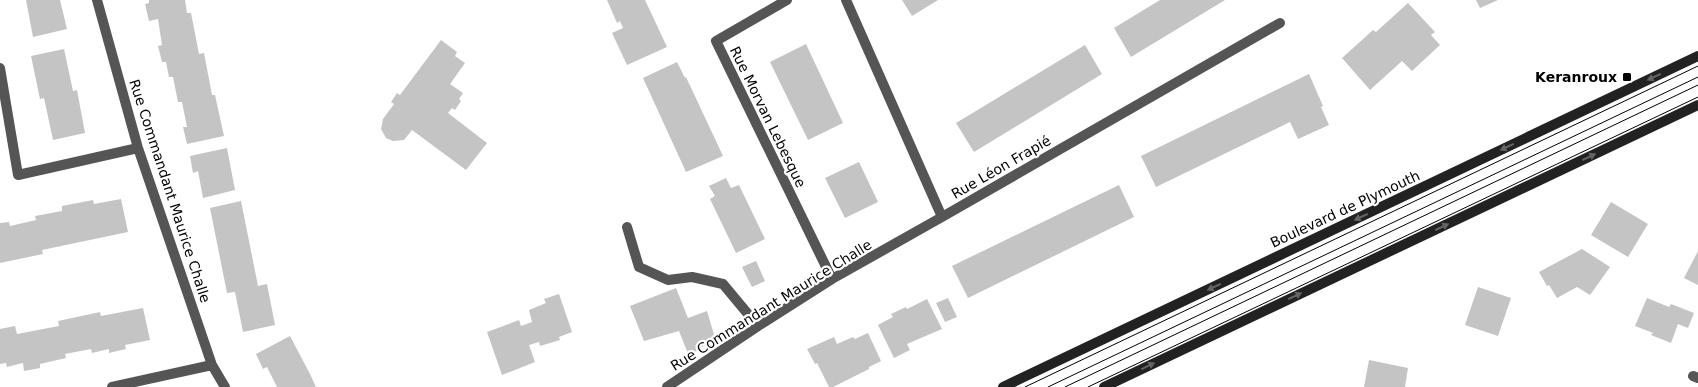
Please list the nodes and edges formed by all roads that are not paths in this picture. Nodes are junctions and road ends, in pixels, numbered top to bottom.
1 (97, 0) edge
2 (787, 0) edge
3 (846, 0) edge
4 (1280, 23) dead end
5 (1698, 56) edge
6 (0, 68) edge
7 (1698, 105) edge
8 (138, 148) junction
9 (942, 217) junction
10 (627, 227) dead end
11 (832, 279) junction
12 (758, 326) junction
13 (212, 365) junction
14 (112, 387) edge
15 (225, 387) edge
16 (667, 387) edge
17 (1003, 387) edge
18 (1104, 387) edge

1 - 8 street, Rue Commandant Maurice Challe
2 - 11 street, Rue Morvan Lebesque
3 - 9 street, Rue Léon Frapié
4 - 9 street, Rue Léon Frapié
5 -> 17 main road, Boulevard de Plymouth
6 - 8 street
18 -> 7 main road
8 - 13 street, Rue Commandant Maurice Challe
9 - 11 street, Rue Commandant Maurice Challe
10 - 12 street
11 - 12 street, Rue Commandant Maurice Challe
12 - 16 street, Rue Commandant Maurice Challe
13 - 14 street
13 - 15 street, Rue Commandant Maurice Challe

